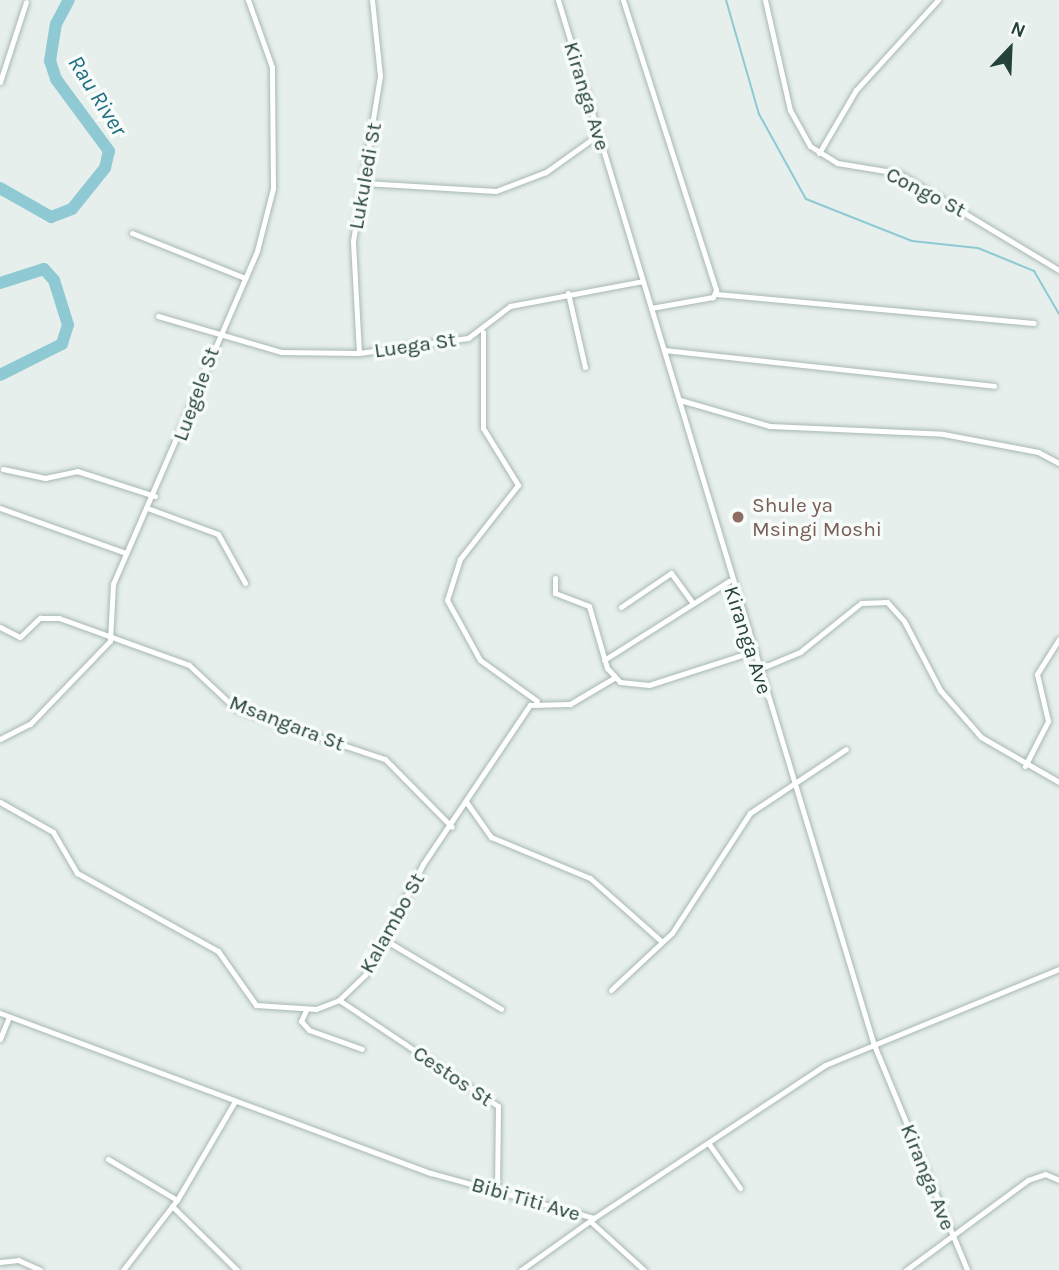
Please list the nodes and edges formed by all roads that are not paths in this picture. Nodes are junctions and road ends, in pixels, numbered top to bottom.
1 (248, 0) edge
2 (372, 0) edge
3 (558, 0) edge
4 (623, 0) edge
5 (765, 0) edge
6 (938, 0) edge
7 (26, 2) dead end
8 (0, 82) edge
9 (599, 134) junction
10 (818, 153) junction
11 (365, 183) junction
12 (132, 233) dead end
13 (1059, 270) edge
14 (245, 278) junction
15 (643, 281) junction
16 (568, 293) junction
17 (716, 294) junction
18 (651, 308) junction
19 (158, 316) dead end
20 (1034, 323) dead end
21 (482, 332) junction
22 (217, 336) junction
23 (664, 350) junction
24 (359, 353) junction
25 (585, 367) dead end
26 (994, 386) dead end
27 (680, 400) junction
28 (1059, 463) edge
29 (3, 470) dead end
30 (155, 496) junction
31 (0, 508) edge
32 (150, 509) junction
33 (126, 553) junction
34 (555, 578) dead end
35 (729, 581) junction
36 (245, 583) dead end
37 (691, 601) junction
38 (621, 607) dead end
39 (0, 627) edge
40 (1059, 639) edge
41 (110, 641) junction
42 (752, 652) junction
43 (604, 660) junction
44 (757, 670) junction
45 (614, 678) junction
46 (537, 701) junction
47 (0, 739) edge
48 (846, 749) dead end
49 (1025, 766) junction
50 (1059, 782) edge
51 (796, 787) junction
52 (0, 802) edge
53 (467, 803) junction
54 (452, 827) junction
55 (385, 940) junction
56 (662, 942) junction
57 (1059, 969) edge
58 (611, 990) dead end
59 (339, 1000) junction
60 (501, 1009) dead end
61 (306, 1010) junction
62 (0, 1013) edge
63 (9, 1017) junction
64 (0, 1039) edge
65 (874, 1045) junction
66 (362, 1049) dead end
67 (235, 1101) junction
68 (709, 1144) junction
69 (108, 1159) dead end
70 (1059, 1180) edge
71 (740, 1188) dead end
72 (497, 1189) junction
73 (177, 1200) junction
74 (172, 1206) junction
75 (592, 1219) junction
76 (954, 1241) junction
77 (0, 1262) edge
78 (40, 1270) edge
79 (123, 1270) edge
80 (237, 1270) edge
81 (522, 1270) edge
82 (643, 1270) edge
83 (906, 1270) edge
84 (967, 1270) edge

1 - 14 street, Luegele St
2 - 11 street, Lukuledi St
3 - 9 street, Kiranga Ave
4 - 17 street
5 - 10 street
6 - 10 street
7 - 8 street
9 - 11 street
9 - 15 street, Kiranga Ave
10 - 13 street, Congo St
11 - 24 street, Lukuledi St
12 - 14 street
14 - 22 street, Luegele St
15 - 16 street, Luega St
15 - 18 street, Kiranga Ave
16 - 21 street, Luega St
16 - 25 street
17 - 18 street
17 - 20 street
18 - 23 street, Kiranga Ave
19 - 22 street, Luega St
21 - 24 street, Luega St
21 - 46 street
22 - 24 street, Luega St
22 - 30 street, Luegele St
23 - 26 street
23 - 27 street, Kiranga Ave
27 - 28 street
27 - 35 street, Kiranga Ave
29 - 30 street
30 - 32 street, Luegele St
31 - 33 street
32 - 33 street, Luegele St
32 - 36 street
33 - 41 street, Luegele St
34 - 43 street
35 - 37 street
35 - 42 street, Kiranga Ave
37 - 38 street
37 - 43 street
39 - 41 street, Msangara St
40 - 49 street
41 - 47 street
41 - 54 street, Msangara St
42 - 44 street, Kiranga Ave
42 - 45 street
43 - 45 street
44 - 49 street
44 - 51 street, Kiranga Ave
45 - 46 street
46 - 53 street, Kalambo St
48 - 51 street
49 - 50 street
51 - 56 street
51 - 65 street, Kiranga Ave
52 - 61 street, Kalambo St
53 - 54 street, Kalambo St
53 - 56 street
54 - 55 street, Kalambo St
55 - 59 street, Kalambo St
55 - 60 street
56 - 58 street
57 - 65 street, Bibi Titi Ave
59 - 61 street, Kalambo St
59 - 72 street, Cestos St
61 - 66 street
62 - 63 street, Bibi Titi Ave
63 - 64 street
63 - 67 street, Bibi Titi Ave
65 - 68 street, Bibi Titi Ave
65 - 76 street, Kiranga Ave
67 - 72 street, Bibi Titi Ave
67 - 73 street
68 - 71 street
68 - 75 street, Bibi Titi Ave
69 - 73 street
70 - 76 street
72 - 75 street, Bibi Titi Ave
73 - 74 street
74 - 79 street
74 - 80 street
75 - 81 street
75 - 82 street
76 - 83 street
76 - 84 street, Kiranga Ave
77 - 78 street

